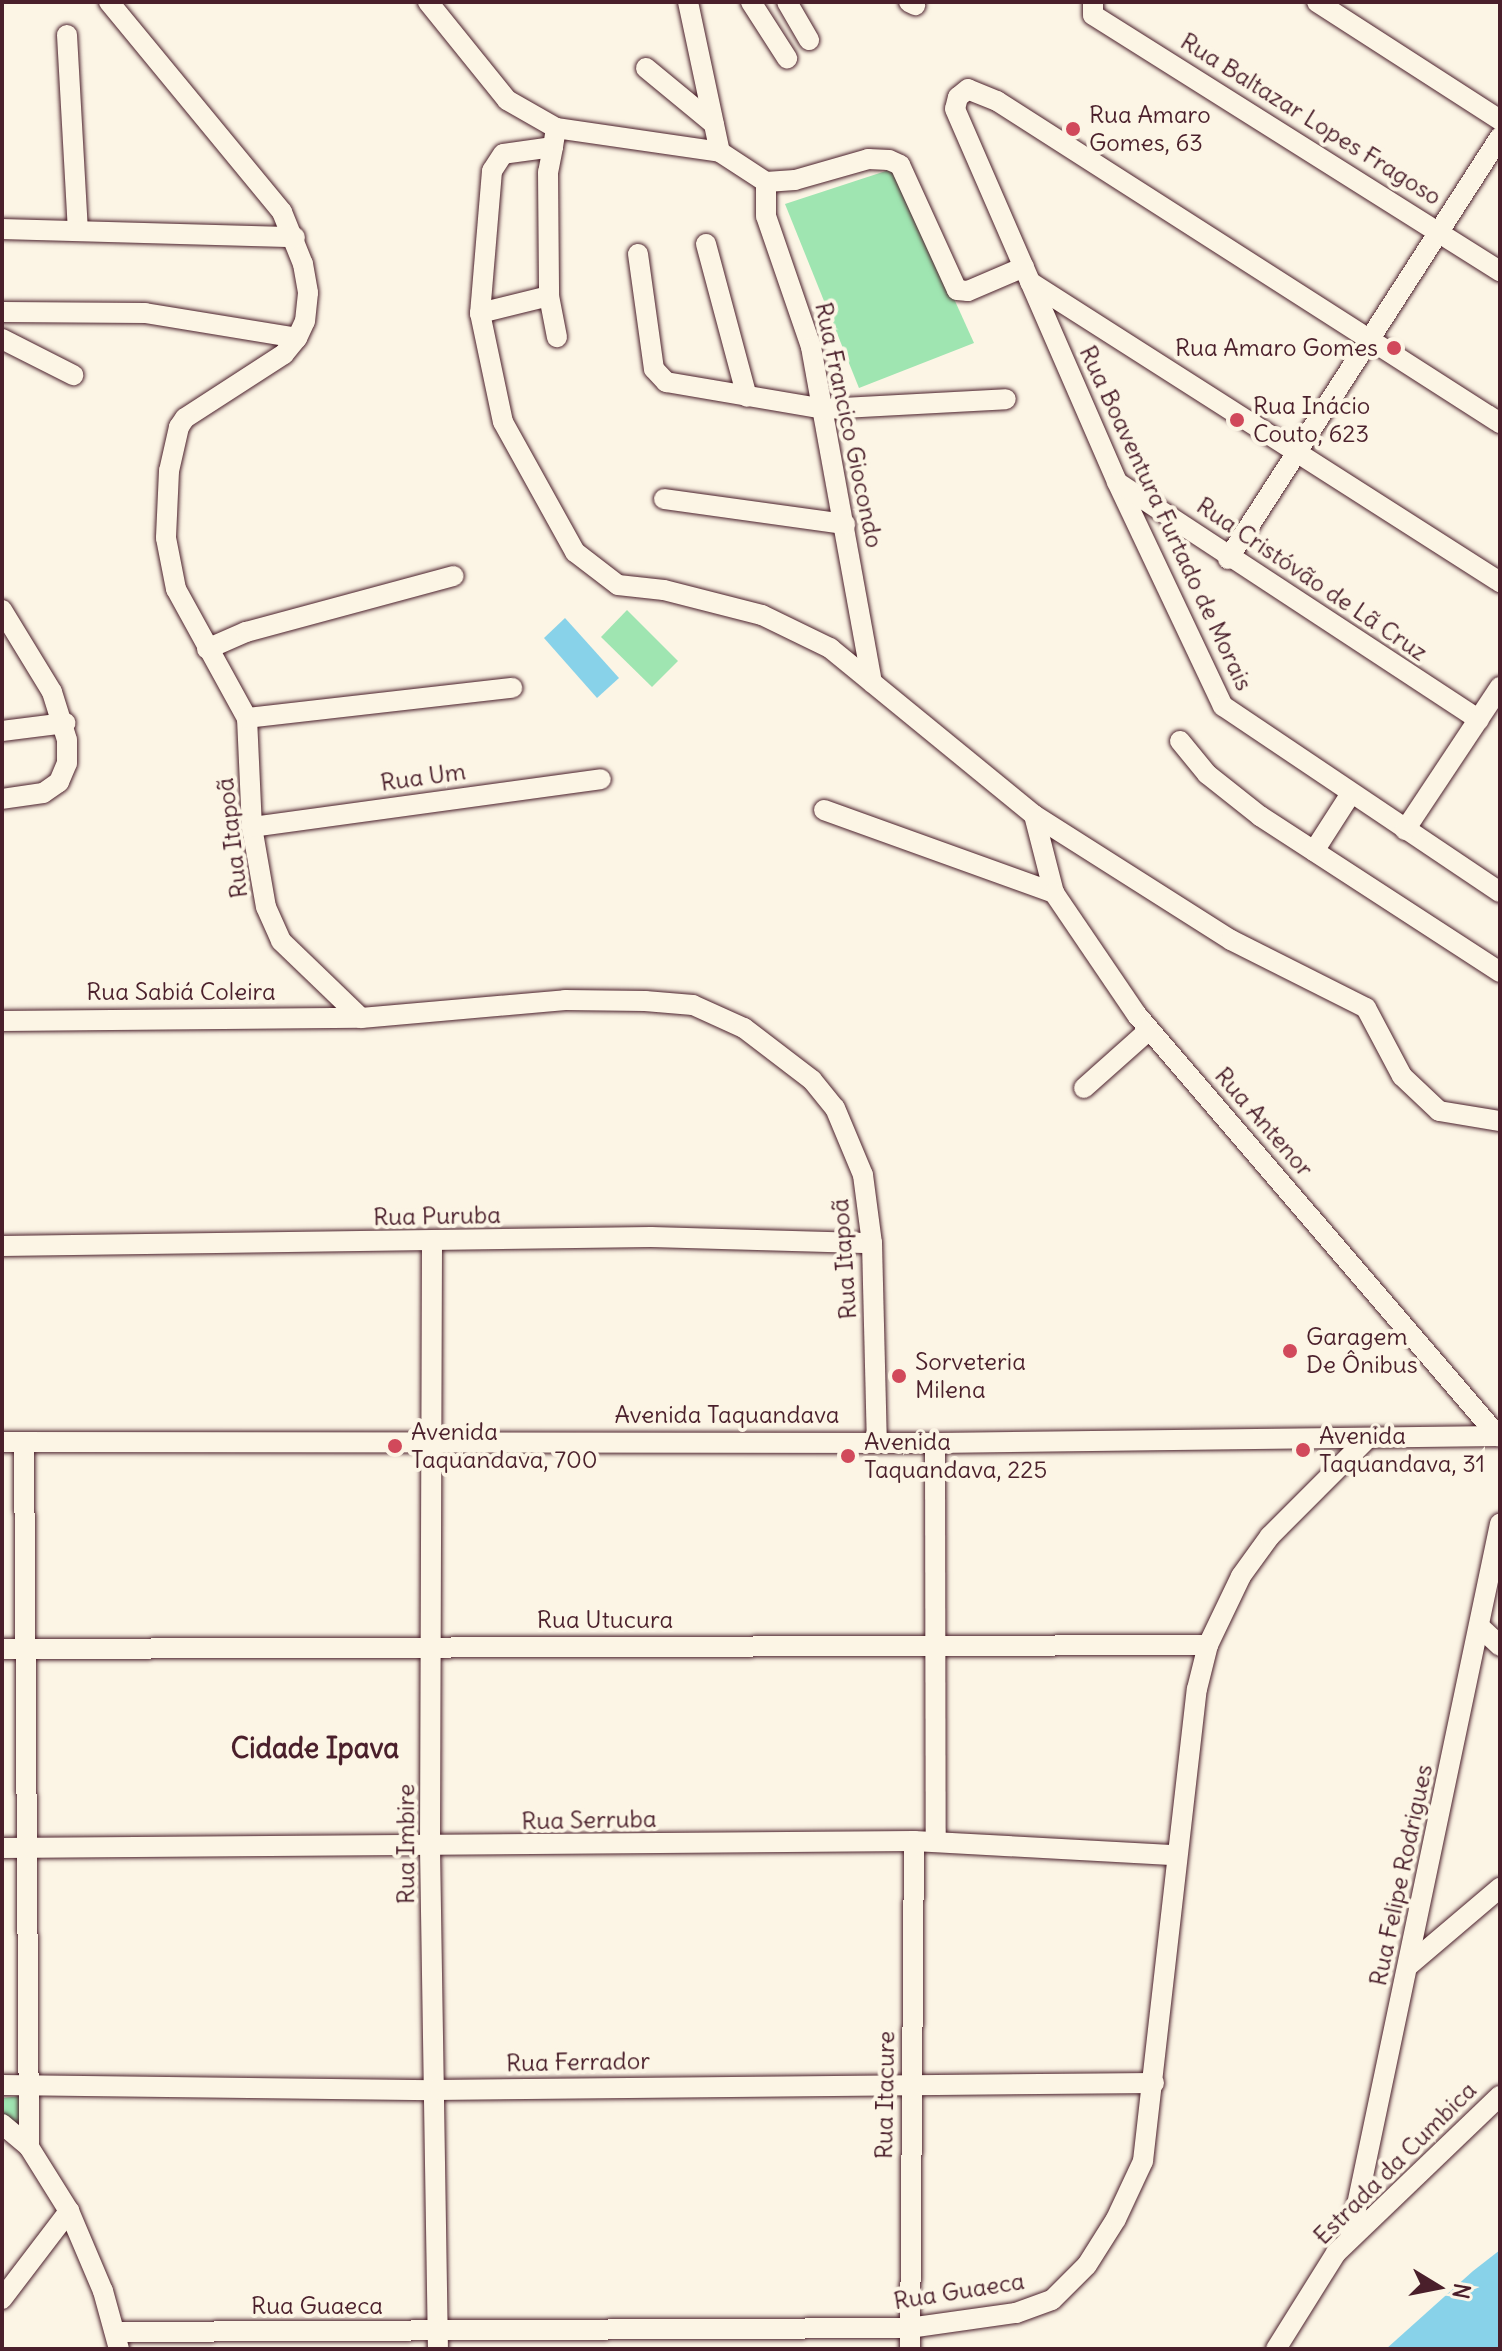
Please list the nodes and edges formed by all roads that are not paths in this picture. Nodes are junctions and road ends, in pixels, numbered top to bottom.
1 (109, 2) edge
2 (428, 2) edge
3 (688, 2) edge
4 (751, 2) edge
5 (787, 2) edge
6 (1317, 2) edge
7 (1093, 8) edge
8 (67, 35) dead end
9 (809, 40) dead end
10 (787, 58) dead end
11 (646, 68) dead end
12 (1500, 120) edge
13 (714, 124) junction
14 (555, 137) junction
15 (1500, 137) edge
16 (720, 152) junction
17 (766, 182) junction
18 (2, 229) edge
19 (78, 230) junction
20 (1439, 231) junction
21 (295, 237) junction
22 (706, 244) dead end
23 (638, 254) dead end
24 (1500, 271) edge
25 (1027, 274) junction
26 (549, 296) junction
27 (2, 312) edge
28 (480, 313) junction
29 (557, 337) dead end
30 (297, 338) junction
31 (2, 339) edge
32 (1369, 339) junction
33 (73, 375) dead end
34 (747, 397) junction
35 (1006, 399) dead end
36 (824, 409) junction
37 (1500, 423) edge
38 (1296, 451) junction
39 (1117, 482) junction
40 (664, 499) dead end
41 (845, 524) junction
42 (1228, 559) junction
43 (454, 576) dead end
44 (1500, 582) edge
45 (2, 610) edge
46 (207, 649) junction
47 (872, 683) junction
48 (1500, 687) edge
49 (512, 688) dead end
50 (247, 718) junction
51 (1479, 720) junction
52 (65, 723) junction
53 (2, 731) edge
54 (1180, 741) dead end
55 (601, 779) dead end
56 (1350, 795) junction
57 (2, 799) edge
58 (824, 810) dead end
59 (1034, 815) junction
60 (252, 827) junction
61 (1405, 830) junction
62 (1314, 851) junction
63 (1500, 892) edge
64 (1054, 893) junction
65 (1500, 972) edge
66 (361, 1018) junction
67 (2, 1021) edge
68 (1149, 1030) junction
69 (1084, 1088) dead end
70 (1500, 1121) edge
71 (432, 1243) junction
72 (872, 1243) junction
73 (2, 1246) edge
74 (1499, 1436) edge
75 (432, 1440) junction
76 (1366, 1440) junction
77 (2, 1442) edge
78 (24, 1442) junction
79 (877, 1442) junction
80 (935, 1443) junction
81 (1500, 1524) edge
82 (1494, 1637) edge
83 (433, 1645) junction
84 (933, 1645) junction
85 (1208, 1645) junction
86 (2, 1649) edge
87 (27, 1649) junction
88 (914, 1841) junction
89 (936, 1842) junction
90 (2, 1848) edge
91 (24, 1848) junction
92 (430, 1848) junction
93 (1176, 1855) junction
94 (1500, 1888) edge
95 (1408, 1966) junction
96 (1154, 2083) junction
97 (2, 2085) edge
98 (27, 2085) junction
99 (911, 2085) junction
100 (434, 2090) junction
101 (1500, 2096) edge
102 (2, 2124) edge
103 (29, 2147) junction
104 (69, 2211) junction
105 (1350, 2238) junction
106 (2, 2299) edge
107 (909, 2339) edge
108 (118, 2340) edge
109 (438, 2340) edge
110 (1276, 2349) edge

1 - 21 street
2 - 14 street
3 - 13 street
4 - 10 street
5 - 9 street
6 - 12 street
7 - 20 street, Rua Baltazar Lopes Fragoso
8 - 19 street
11 - 13 street
13 - 16 street
14 - 16 street
14 - 26 street
14 - 28 street
15 - 20 street
16 - 17 street
17 - 25 street
17 - 36 street, Rua Francico Giocondo
18 - 19 street
19 - 21 street
20 - 24 street, Rua Baltazar Lopes Fragoso
20 - 32 street
21 - 30 street
22 - 34 street
23 - 34 street
25 - 32 street, Rua Boaventura Furtado de Morais
25 - 38 street
25 - 39 street, Rua Boaventura Furtado de Morais
26 - 28 street
26 - 29 street
27 - 30 street
28 - 47 street
30 - 46 street, Rua Itapoã
31 - 33 street
32 - 37 street
32 - 38 street
34 - 36 street
35 - 36 street
36 - 41 street, Rua Francico Giocondo
38 - 42 street
38 - 44 street
39 - 42 street, Rua Cristóvão de Lã Cruz
39 - 56 street, Rua Boaventura Furtado de Morais
40 - 41 street
41 - 47 street, Rua Francico Giocondo
42 - 51 street, Rua Cristóvão de Lã Cruz
43 - 46 street
45 - 52 street
46 - 50 street, Rua Itapoã
47 - 59 street
48 - 51 street
49 - 50 street
50 - 60 street, Rua Itapoã
51 - 61 street
52 - 53 street
52 - 57 street
54 - 62 street
55 - 60 street, Rua Um
56 - 61 street, Rua Boaventura Furtado de Morais
56 - 62 street
58 - 64 street
59 - 64 street, Rua Antenor
59 - 70 street
60 - 66 street, Rua Itapoã
61 - 63 street, Rua Boaventura Furtado de Morais
62 - 65 street
64 - 68 street, Rua Antenor
66 - 67 street, Rua Sabiá Coleira
66 - 72 street, Rua Itapoã
68 - 69 street
68 - 74 street, Rua Antenor
71 - 72 street, Rua Puruba
71 - 73 street, Rua Puruba
71 - 75 street, Rua Imbire
72 - 79 street, Rua Itapoã
74 - 76 street, Avenida Taquandava
75 - 78 street, Avenida Taquandava
75 - 79 street, Avenida Taquandava
75 - 83 street, Rua Imbire
76 - 80 street, Avenida Taquandava
76 - 85 street, Rua Guaeca
77 - 78 street, Avenida Taquandava
78 - 87 street
79 - 80 street, Avenida Taquandava
80 - 84 street
81 - 82 street, Rua Felipe Rodrigues
82 - 95 street, Rua Felipe Rodrigues
83 - 84 street, Rua Utucura
83 - 87 street, Rua Utucura
83 - 92 street, Rua Imbire
84 - 85 street, Rua Utucura
84 - 89 street
85 - 93 street, Rua Guaeca
86 - 87 street, Rua Utucura
87 - 91 street
88 - 89 street, Rua Serruba
88 - 92 street, Rua Serruba
88 - 99 street, Rua Itacure
89 - 93 street, Rua Serruba
90 - 91 street, Rua Serruba
91 - 92 street, Rua Serruba
91 - 98 street
92 - 100 street, Rua Imbire
93 - 96 street, Rua Guaeca
94 - 95 street
95 - 105 street, Rua Felipe Rodrigues
96 - 99 street, Rua Ferrador
96 - 107 street, Rua Guaeca
97 - 98 street, Rua Ferrador
98 - 100 street, Rua Ferrador
98 - 103 street
99 - 100 street, Rua Ferrador
99 - 107 street, Rua Itacure
100 - 109 street, Rua Imbire
101 - 105 street, Estrada da Cumbica
102 - 103 street
103 - 104 street
104 - 106 street
104 - 108 street
105 - 110 street, Estrada da Cumbica
107 - 109 street, Rua Guaeca
108 - 109 street, Rua Guaeca

